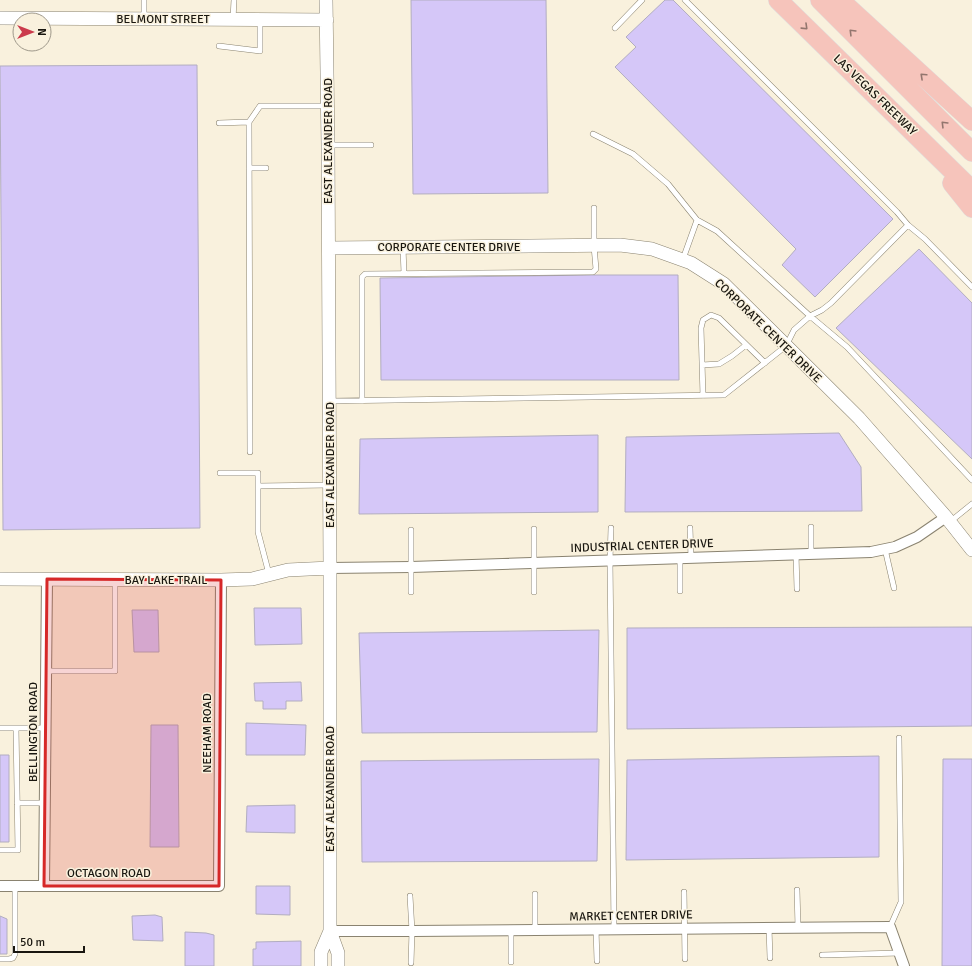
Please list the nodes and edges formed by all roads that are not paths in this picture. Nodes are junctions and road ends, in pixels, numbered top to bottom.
1 (144, 0) edge
2 (234, 0) edge
3 (326, 0) edge
4 (642, 0) edge
5 (685, 0) edge
6 (778, 0) edge
7 (820, 0) edge
8 (840, 0) edge
9 (0, 18) edge
10 (144, 19) junction
11 (233, 19) junction
12 (260, 20) junction
13 (327, 20) junction
14 (615, 28) dead end
15 (219, 46) dead end
16 (328, 106) junction
17 (972, 121) edge
18 (219, 122) dead end
19 (249, 122) junction
20 (909, 129) junction
21 (593, 134) dead end
22 (328, 145) junction
23 (371, 145) dead end
24 (972, 152) edge
25 (249, 168) junction
26 (266, 168) dead end
27 (972, 190) edge
28 (594, 208) dead end
29 (972, 208) edge
30 (697, 220) junction
31 (908, 225) junction
32 (594, 246) junction
33 (403, 247) junction
34 (329, 248) junction
35 (682, 260) junction
36 (404, 273) junction
37 (972, 287) edge
38 (810, 316) junction
39 (746, 344) junction
40 (786, 346) junction
41 (765, 363) junction
42 (702, 365) junction
43 (703, 396) junction
44 (329, 401) junction
45 (362, 401) junction
46 (250, 452) dead end
47 (220, 473) dead end
48 (972, 480) edge
49 (330, 485) junction
50 (258, 486) junction
51 (972, 504) edge
52 (948, 520) junction
53 (811, 527) dead end
54 (612, 528) dead end
55 (690, 528) dead end
56 (534, 529) dead end
57 (411, 530) dead end
58 (885, 549) junction
59 (972, 550) edge
60 (796, 554) junction
61 (811, 554) junction
62 (680, 558) junction
63 (691, 558) junction
64 (610, 560) junction
65 (534, 563) junction
66 (411, 567) junction
67 (330, 568) junction
68 (269, 575) junction
69 (0, 579) edge
70 (47, 579) junction
71 (115, 580) junction
72 (221, 580) junction
73 (894, 588) dead end
74 (797, 589) dead end
75 (680, 591) dead end
76 (411, 592) dead end
77 (534, 592) dead end
78 (46, 671) junction
79 (0, 728) edge
80 (16, 728) junction
81 (46, 728) junction
82 (900, 738) dead end
83 (45, 803) junction
84 (17, 804) junction
85 (0, 850) edge
86 (0, 886) edge
87 (15, 886) junction
88 (44, 886) junction
89 (219, 886) joint
90 (797, 890) dead end
91 (684, 892) dead end
92 (535, 894) dead end
93 (410, 896) dead end
94 (798, 927) junction
95 (890, 927) junction
96 (769, 928) junction
97 (614, 929) junction
98 (684, 929) junction
99 (511, 930) junction
100 (535, 930) junction
101 (596, 930) junction
102 (330, 931) junction
103 (412, 931) junction
104 (900, 953) junction
105 (822, 955) dead end
106 (770, 958) dead end
107 (0, 959) edge
108 (685, 959) dead end
109 (597, 960) dead end
110 (511, 962) dead end
111 (411, 963) dead end
112 (321, 966) edge
113 (338, 966) edge
114 (904, 966) edge

1 - 10 lane
2 - 11 lane
3 - 13 street, EAST ALEXANDER ROAD
4 - 14 lane
5 - 31 lane
6 -> 20 highway, LAS VEGAS FREEWAY
24 -> 7 highway
17 -> 8 highway
9 - 10 street, BELMONT STREET
10 - 11 street, BELMONT STREET
11 - 12 street, BELMONT STREET
12 - 13 street, BELMONT STREET
12 - 15 lane
13 - 16 street, EAST ALEXANDER ROAD
16 - 19 lane
16 - 22 street, EAST ALEXANDER ROAD
18 - 19 lane
19 - 25 lane
20 - 27 highway, LAS VEGAS FREEWAY
20 - 29 highway
21 - 30 lane
22 - 23 lane
22 - 34 street, EAST ALEXANDER ROAD
25 - 26 lane
25 - 46 lane
28 - 32 lane
30 - 35 lane
30 - 38 lane
31 - 37 lane
31 - 38 lane
32 - 33 street, CORPORATE CENTER DRIVE
32 - 35 street, CORPORATE CENTER DRIVE
32 - 36 lane
33 - 34 street, CORPORATE CENTER DRIVE
33 - 36 lane
34 - 44 street, EAST ALEXANDER ROAD
35 - 40 street, CORPORATE CENTER DRIVE
36 - 45 lane
38 - 40 lane
38 - 48 lane
39 - 41 lane
39 - 42 lane
39 - 42 lane
40 - 41 lane
40 - 52 street, CORPORATE CENTER DRIVE
41 - 43 lane
42 - 43 lane
43 - 45 lane
44 - 45 lane
44 - 49 street, EAST ALEXANDER ROAD
47 - 50 lane
49 - 50 lane
49 - 67 street, EAST ALEXANDER ROAD
50 - 68 lane
51 - 52 lane
52 - 58 street, INDUSTRIAL CENTER DRIVE
52 - 59 street, CORPORATE CENTER DRIVE
53 - 61 lane
54 - 64 lane
55 - 63 lane
56 - 65 lane
57 - 66 lane
58 - 61 street, INDUSTRIAL CENTER DRIVE
58 - 73 lane
60 - 61 street, INDUSTRIAL CENTER DRIVE
60 - 63 street, INDUSTRIAL CENTER DRIVE
60 - 74 lane
62 - 63 street, INDUSTRIAL CENTER DRIVE
62 - 64 street, INDUSTRIAL CENTER DRIVE
62 - 75 lane
64 - 65 street, INDUSTRIAL CENTER DRIVE
64 - 97 lane
65 - 66 street, INDUSTRIAL CENTER DRIVE
65 - 77 lane
66 - 67 street, INDUSTRIAL CENTER DRIVE
66 - 76 lane
67 - 68 street, BAY LAKE TRAIL
67 - 102 street, EAST ALEXANDER ROAD
68 - 72 street, BAY LAKE TRAIL
69 - 70 street, BAY LAKE TRAIL
70 - 71 street, BAY LAKE TRAIL
70 - 78 street, BELLINGTON ROAD
71 - 72 street, BAY LAKE TRAIL
71 - 78 lane
72 - 89 street, NEEHAM ROAD
78 - 81 street, BELLINGTON ROAD
79 - 80 lane
80 - 81 lane
80 - 84 lane
81 - 83 street, BELLINGTON ROAD
82 - 95 lane
83 - 84 lane
83 - 88 street, BELLINGTON ROAD
84 - 85 lane
86 - 87 street, OCTAGON ROAD
87 - 88 street, OCTAGON ROAD
87 - 107 lane
88 - 89 street, OCTAGON ROAD
90 - 94 lane
91 - 98 lane
92 - 100 lane
93 - 103 lane
94 - 95 street, MARKET CENTER DRIVE
94 - 96 street, MARKET CENTER DRIVE
95 - 104 street
96 - 98 street, MARKET CENTER DRIVE
96 - 106 lane
97 - 98 street, MARKET CENTER DRIVE
97 - 101 street, MARKET CENTER DRIVE
98 - 108 lane
99 - 100 street, MARKET CENTER DRIVE
99 - 103 street, MARKET CENTER DRIVE
99 - 110 lane
100 - 101 street, MARKET CENTER DRIVE
101 - 109 lane
102 - 103 street, MARKET CENTER DRIVE
102 - 112 street, EAST ALEXANDER ROAD
102 - 113 street, EAST ALEXANDER ROAD
103 - 111 lane
104 - 105 lane
104 - 114 street

